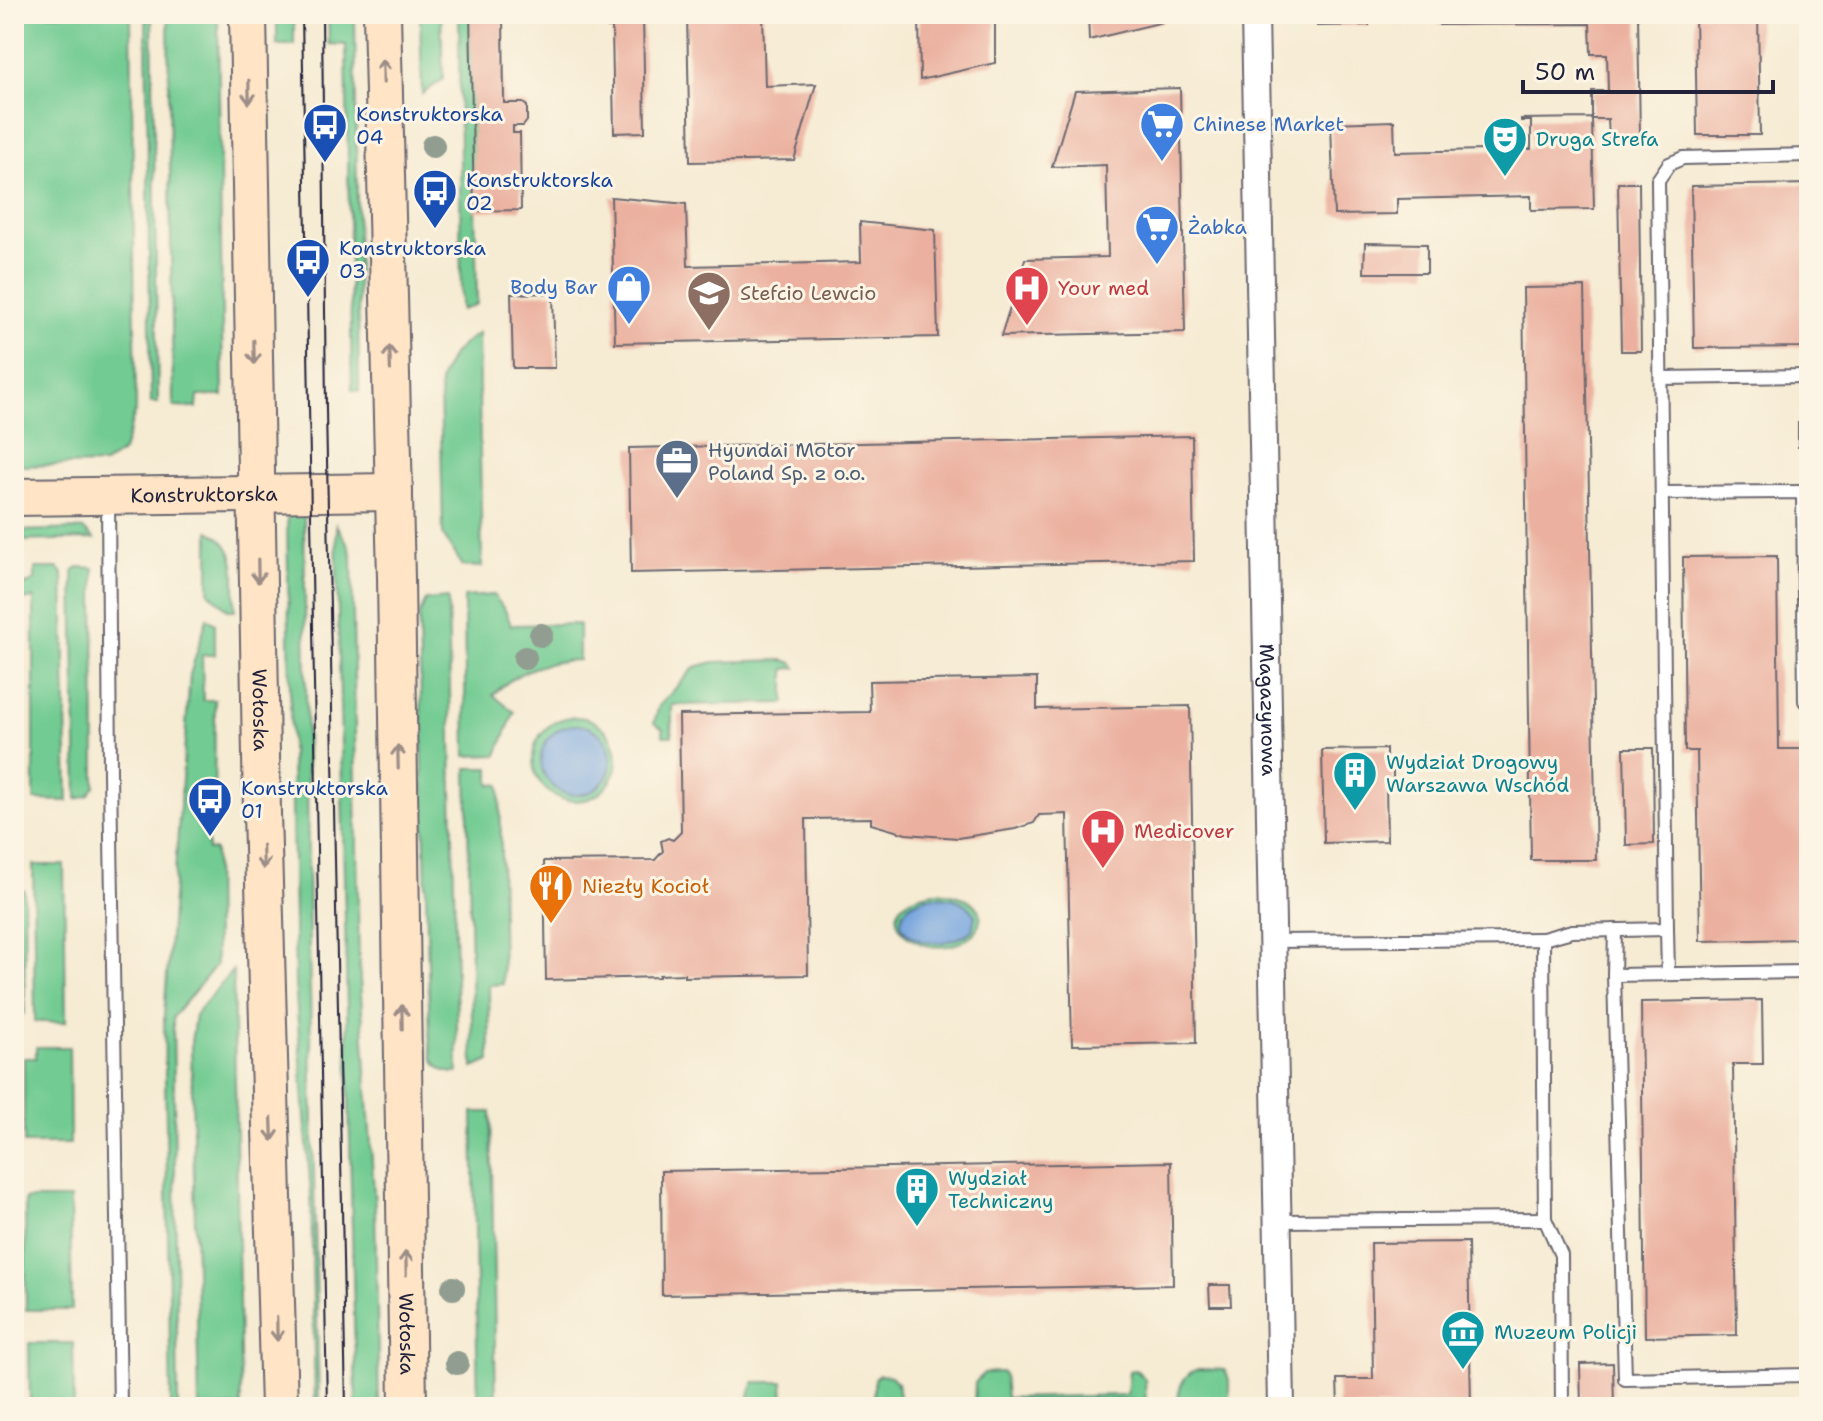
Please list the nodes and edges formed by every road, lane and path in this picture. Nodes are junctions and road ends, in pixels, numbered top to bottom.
1 (248, 14) edge
2 (382, 14) edge
3 (1255, 14) edge
4 (1809, 155) edge
5 (1809, 376) edge
6 (1661, 378) junction
7 (394, 492) junction
8 (256, 493) junction
9 (1662, 493) junction
10 (108, 495) junction
11 (14, 497) edge
12 (1806, 520) edge
13 (1809, 701) edge
14 (1667, 929) junction
15 (1615, 930) junction
16 (1543, 939) junction
17 (1272, 941) junction
18 (1809, 972) edge
19 (1668, 974) junction
20 (1614, 975) junction
21 (1545, 1219) junction
22 (1278, 1221) junction
23 (1809, 1375) edge
24 (120, 1407) edge
25 (279, 1407) edge
26 (408, 1407) edge
27 (1281, 1407) edge
28 (1562, 1407) edge

1 -> 8 main road, Wołoska
7 -> 2 main road, Wołoska
3 - 17 street, Magazynowa
4 - 6 lane
5 - 6 lane
6 - 9 lane
7 - 8 main road, Konstruktorska
26 -> 7 main road, Wołoska
8 - 10 main road, Konstruktorska
8 -> 25 main road, Wołoska
9 - 12 lane
9 - 14 lane
10 - 11 main road, Konstruktorska
10 - 24 lane
12 - 13 lane
14 - 15 lane
14 - 19 lane
15 - 16 lane
15 - 20 lane
16 - 17 lane
16 - 21 lane
17 - 22 street, Magazynowa
18 - 19 lane
19 - 20 lane
20 - 23 lane
21 - 22 lane
21 - 28 lane
22 - 27 street, Magazynowa

